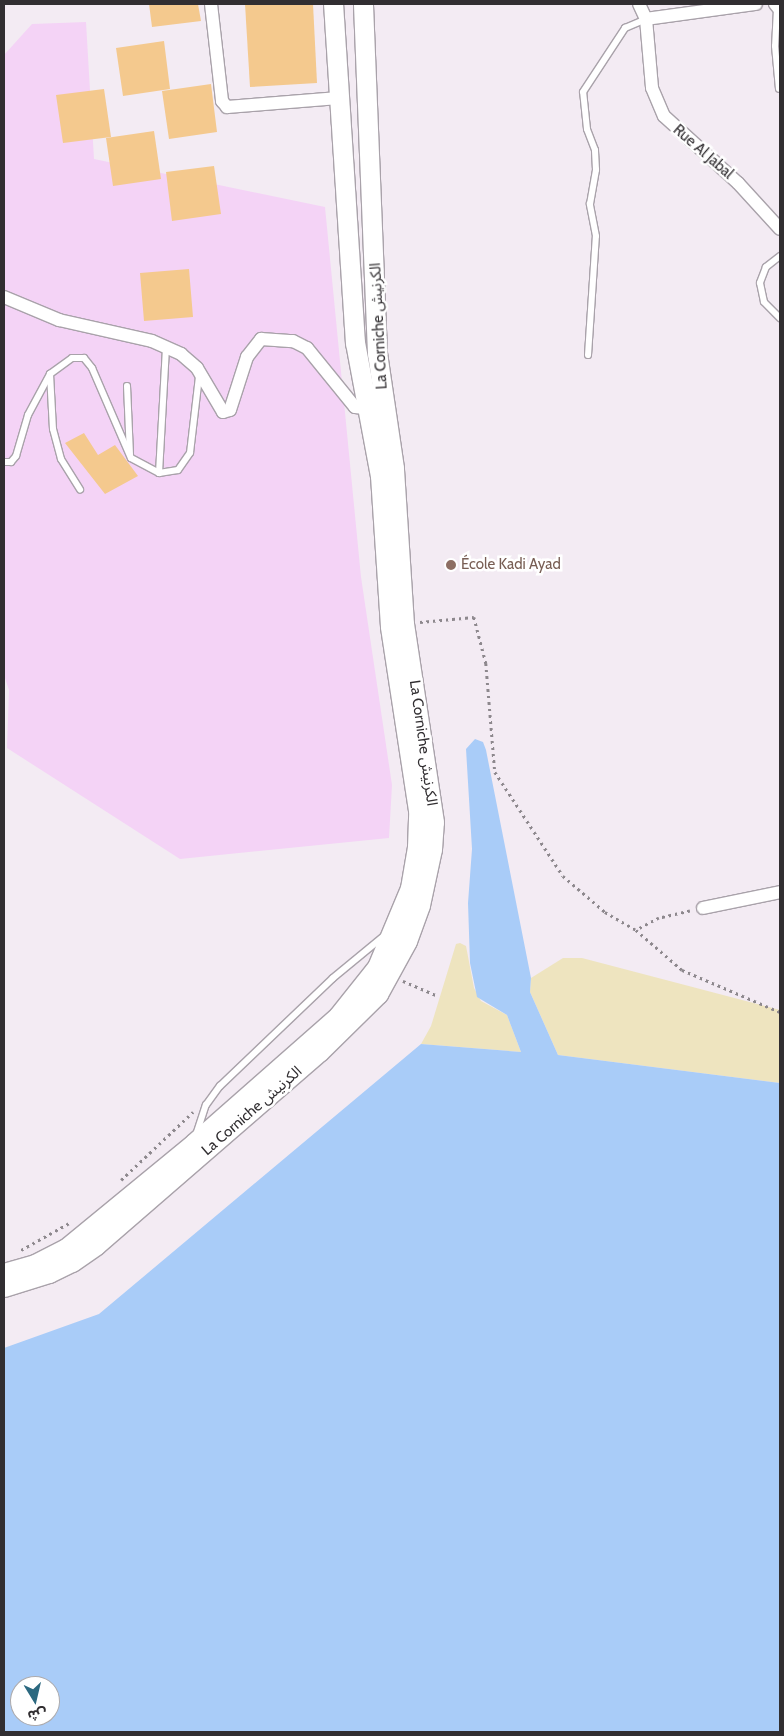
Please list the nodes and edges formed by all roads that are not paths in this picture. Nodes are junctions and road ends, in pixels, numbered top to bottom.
1 (211, 4) edge
2 (333, 4) edge
3 (363, 4) edge
4 (639, 4) edge
5 (756, 4) edge
6 (777, 8) edge
7 (646, 19) junction
8 (779, 89) edge
9 (339, 98) junction
10 (780, 229) edge
11 (780, 256) edge
12 (4, 297) edge
13 (780, 318) edge
14 (166, 347) junction
15 (588, 355) dead end
16 (200, 372) junction
17 (50, 374) junction
18 (127, 386) dead end
19 (376, 409) junction
20 (130, 458) junction
21 (4, 462) edge
22 (159, 473) junction
23 (80, 489) dead end
24 (780, 892) edge
25 (703, 908) road end
26 (395, 932) junction
27 (194, 1143) junction
28 (4, 1272) edge
29 (4, 1287) edge

1 - 9 street
2 - 9 main road, La Corniche الكرنيش
3 - 19 main road, La Corniche الكرنيش
4 - 7 street, Rue Al Jabal
5 - 7 street
6 - 8 lane
7 - 10 street, Rue Al Jabal
7 - 15 lane
9 - 19 main road, La Corniche الكرنيش
11 - 13 lane
12 - 14 street
14 - 16 street
14 - 22 lane
16 - 19 street
16 - 22 lane
17 - 20 lane
17 - 21 lane
17 - 23 lane
18 - 20 lane
19 - 26 main road, La Corniche الكرنيش
19 - 29 main road, La Corniche الكرنيش
20 - 22 lane
24 - 25 street
26 - 27 main road, La Corniche الكرنيش
26 - 27 lane
27 - 28 main road, La Corniche الكرنيش

